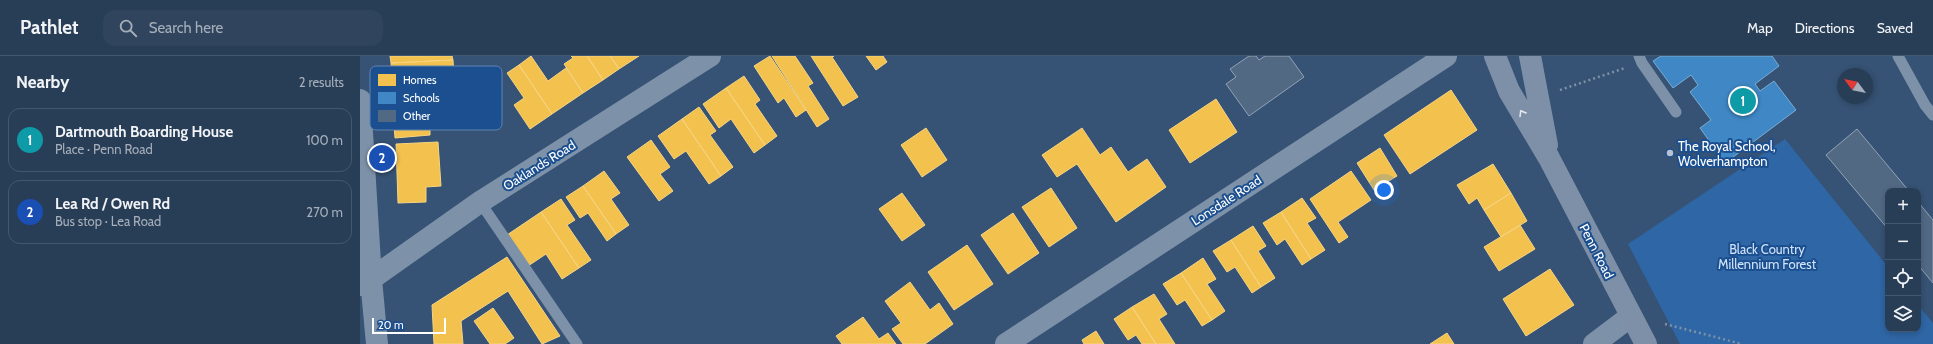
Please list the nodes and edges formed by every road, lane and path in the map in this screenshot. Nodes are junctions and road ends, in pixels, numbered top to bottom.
1 (710, 56) edge
2 (1446, 56) edge
3 (1495, 56) edge
4 (1530, 56) edge
5 (1898, 56) edge
6 (1640, 60) edge
7 (1559, 90) dead end
8 (360, 100) edge
9 (1676, 112) dead end
10 (1933, 116) edge
11 (1549, 158) junction
12 (480, 202) junction
13 (366, 282) edge
14 (1631, 316) junction
15 (1665, 324) dead end
16 (377, 344) edge
17 (577, 344) edge
18 (1006, 344) edge
19 (1594, 344) edge
20 (1646, 344) edge
21 (1742, 344) edge

1 - 12 street, Oaklands Road
2 - 18 street, Lonsdale Road
11 -> 3 highway, Penn Road
4 - 11 highway, Penn Road
5 - 10 lane
6 - 7 path
6 - 9 lane
8 - 13 street
11 - 14 highway, Penn Road
12 - 13 street, Oaklands Road
12 - 17 lane
13 - 16 street
14 - 19 street
14 - 20 highway, Penn Road
15 - 21 path

